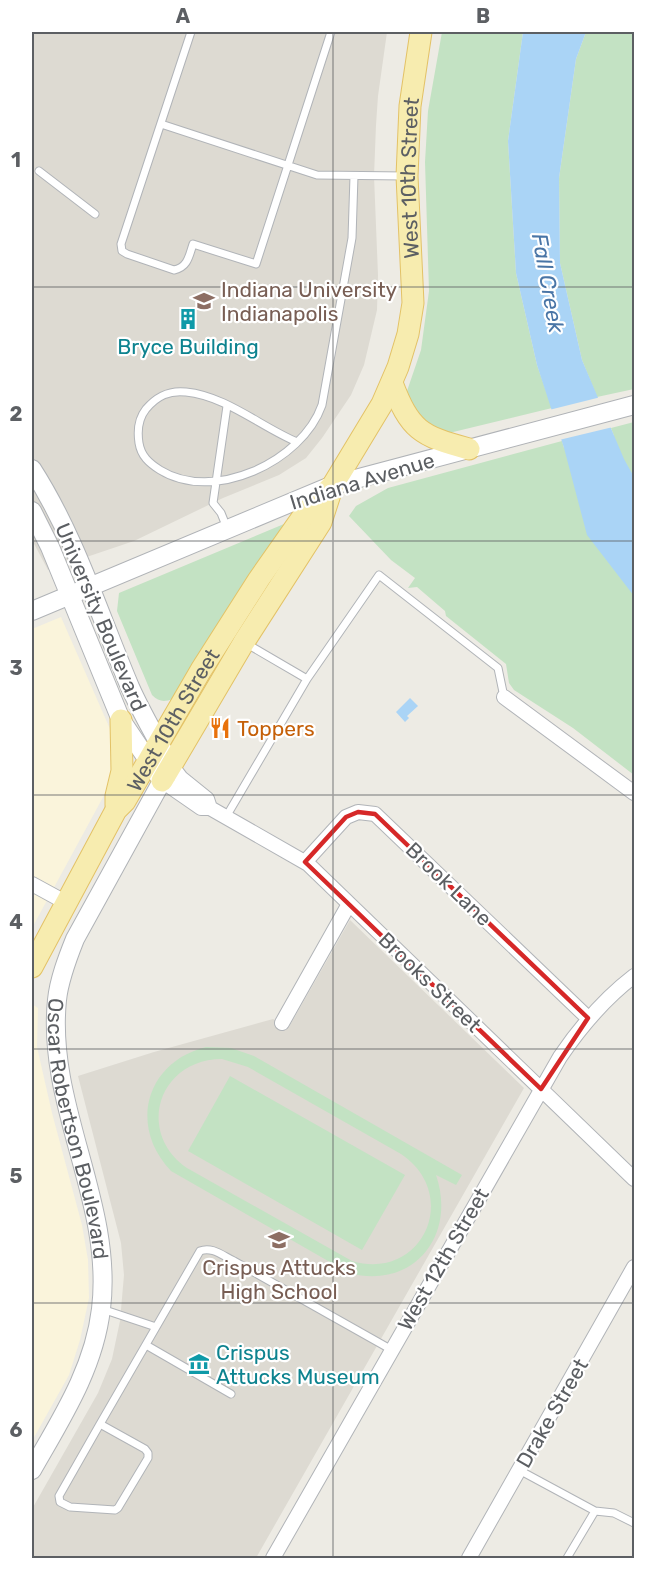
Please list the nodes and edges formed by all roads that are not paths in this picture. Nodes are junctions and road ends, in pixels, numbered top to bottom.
1 (191, 32) edge
2 (331, 32) edge
3 (421, 32) edge
4 (161, 124) junction
5 (288, 165) junction
6 (39, 171) dead end
7 (354, 176) junction
8 (407, 176) junction
9 (95, 214) dead end
10 (392, 383) junction
11 (634, 405) edge
12 (227, 406) junction
13 (297, 442) junction
14 (469, 449) junction
15 (32, 469) edge
16 (215, 483) junction
17 (333, 485) junction
18 (32, 511) edge
19 (228, 530) junction
20 (90, 587) junction
21 (69, 595) junction
22 (32, 611) edge
23 (244, 642) junction
24 (307, 679) junction
25 (504, 697) joint
26 (121, 720) junction
27 (159, 742) junction
28 (148, 762) junction
29 (167, 773) junction
30 (634, 793) edge
31 (116, 810) junction
32 (226, 817) junction
33 (305, 862) junction
34 (32, 884) edge
35 (65, 902) junction
36 (349, 904) junction
37 (32, 967) edge
38 (634, 977) edge
39 (588, 1018) junction
40 (282, 1023) dead end
41 (541, 1089) junction
42 (634, 1179) edge
43 (634, 1267) edge
44 (101, 1309) junction
45 (156, 1327) junction
46 (146, 1345) junction
47 (392, 1350) junction
48 (231, 1394) dead end
49 (100, 1424) junction
50 (32, 1470) edge
51 (519, 1470) junction
52 (595, 1511) junction
53 (634, 1523) edge
54 (273, 1558) edge
55 (469, 1558) edge
56 (567, 1558) edge

1 - 4 lane
2 - 5 lane
3 - 8 main road, West 10th Street
4 - 5 lane
4 - 5 lane
5 - 7 lane
6 - 9 lane
7 - 8 lane
7 - 13 lane
8 - 10 main road, West 10th Street
10 - 14 main road
10 - 17 main road, West 10th Street
11 - 14 main road, Indiana Avenue
12 - 13 lane
12 - 16 lane
12 - 16 lane
13 - 16 lane
14 - 17 main road, Indiana Avenue
15 - 20 main road, University Boulevard
16 - 19 lane
17 - 19 main road, Indiana Avenue
17 - 23 main road, West 10th Street
17 - 27 main road, West 10th Street
18 - 21 main road, University Boulevard
19 - 20 main road, Indiana Avenue
20 - 21 main road, Indiana Avenue
20 - 27 main road, University Boulevard
21 - 22 main road, Indiana Avenue
21 - 26 main road, University Boulevard
23 - 24 lane
23 - 29 main road, West 10th Street
24 - 25 lane
24 - 32 lane
25 - 30 street
26 - 28 main road, University Boulevard
26 - 31 main road
27 - 28 main road, West 10th Street
27 - 29 main road, University Boulevard
28 - 29 main road, University Boulevard
28 - 31 main road, West 10th Street
29 - 32 street, Brooks Street
29 - 44 main road, Oscar Robertson Boulevard
31 - 35 main road, West 10th Street
32 - 33 street, Brooks Street
33 - 36 street, Brooks Street
33 - 39 street, Brook Lane
34 - 35 street
35 - 37 main road, West 10th Street
36 - 40 street
36 - 41 street, Brooks Street
38 - 39 street, West 12th Street
39 - 41 street, West 12th Street
41 - 42 street, Brooks Street
41 - 47 street, West 12th Street
43 - 51 street, Drake Street
44 - 45 lane
44 - 50 main road, Oscar Robertson Boulevard
45 - 46 lane
45 - 47 lane
46 - 48 lane
46 - 49 lane
47 - 54 street, West 12th Street
49 - 49 lane
51 - 52 lane
51 - 55 street, Drake Street
52 - 53 lane
52 - 56 lane

